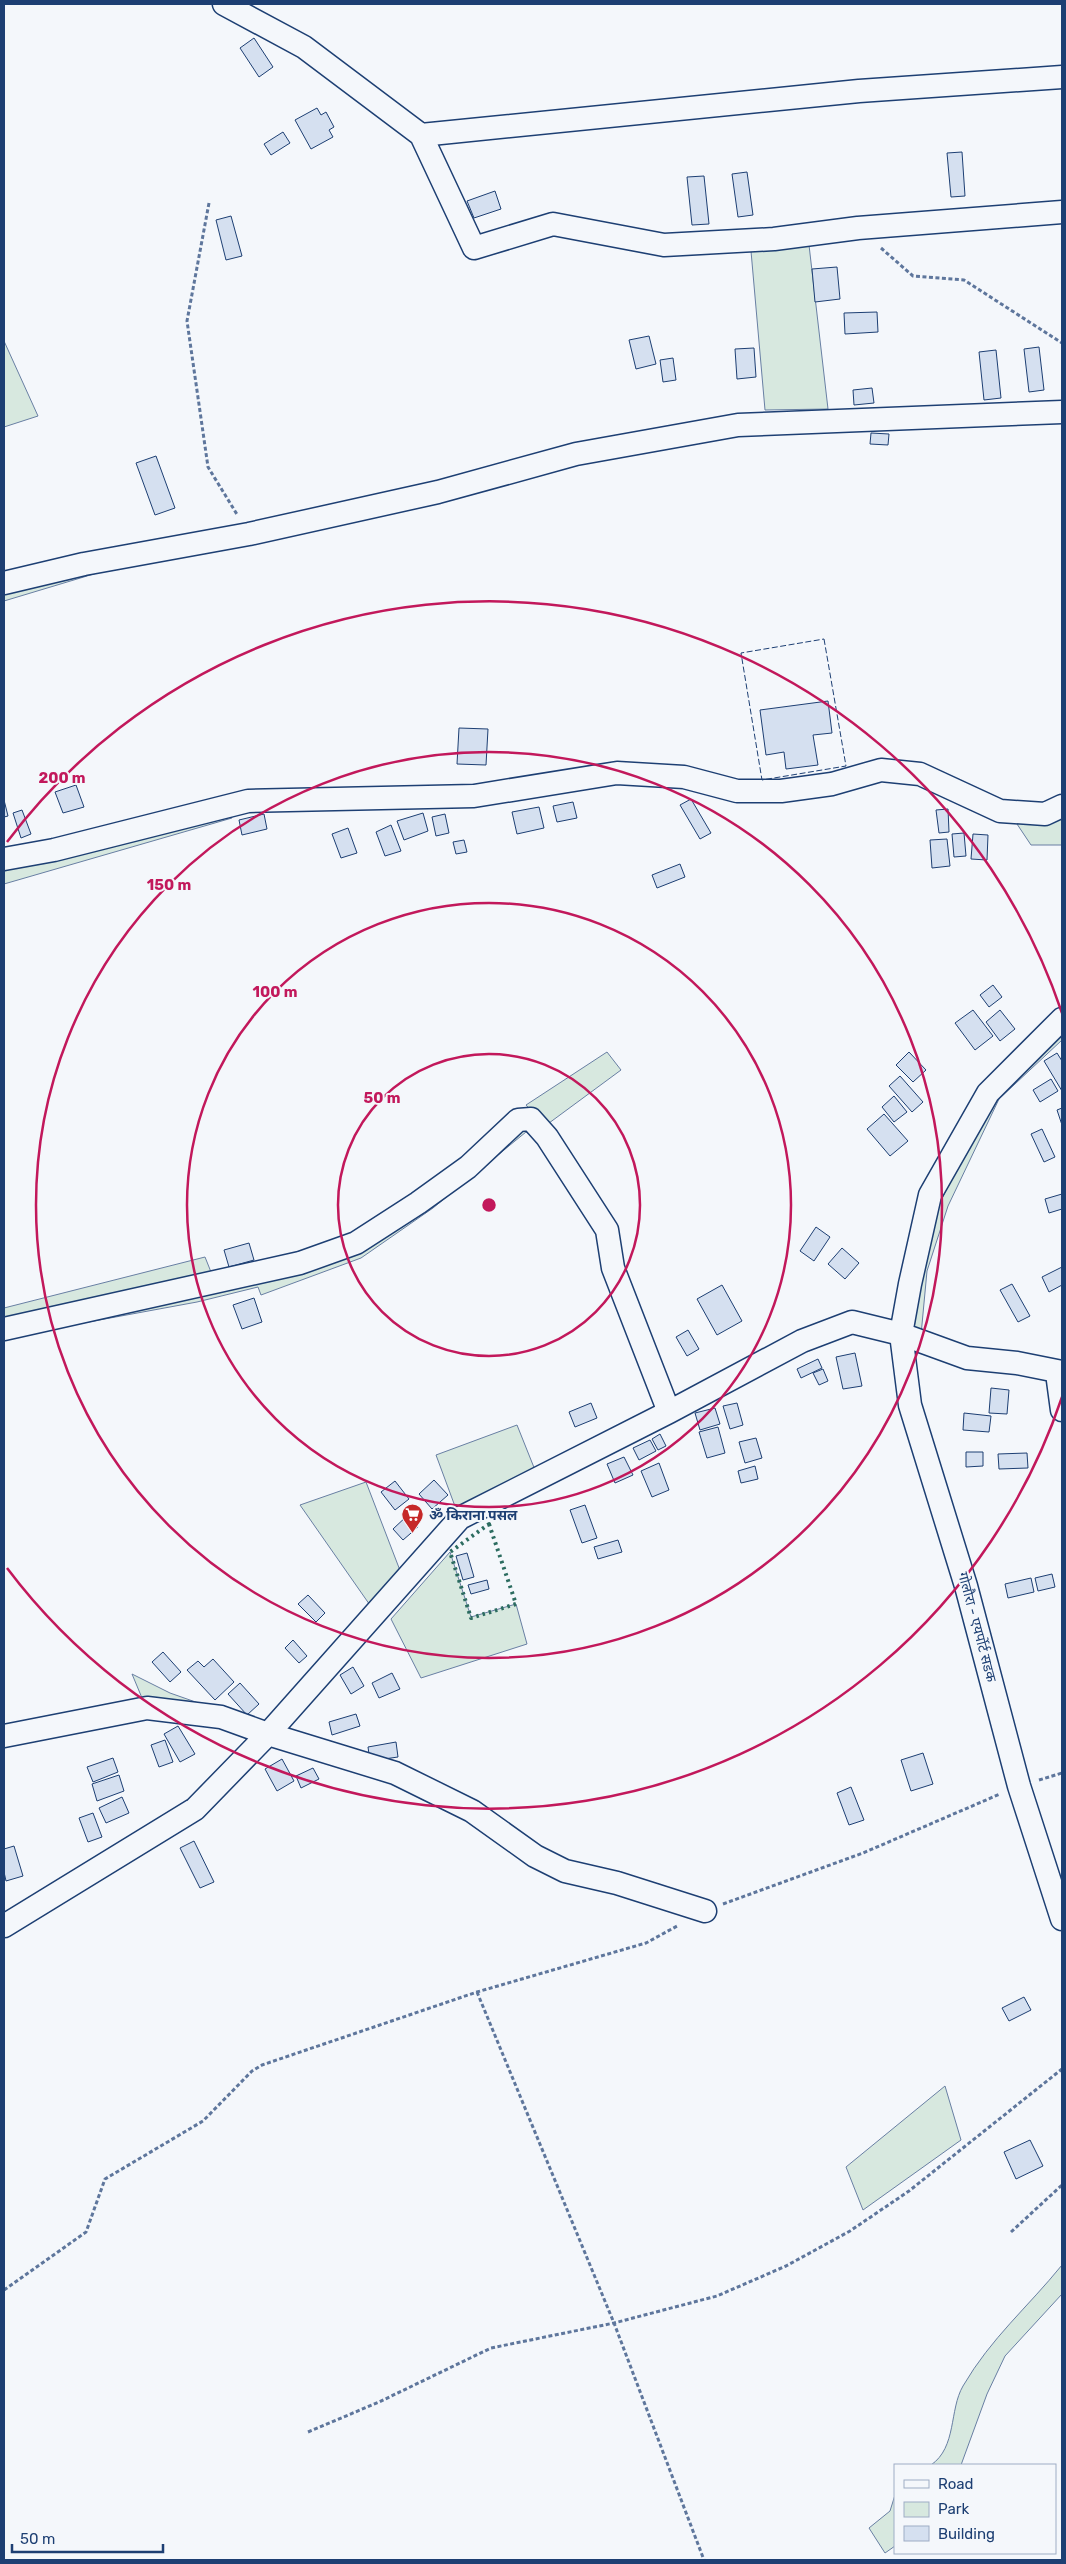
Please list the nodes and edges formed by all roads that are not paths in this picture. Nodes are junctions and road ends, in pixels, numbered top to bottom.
1 (224, 4) edge
2 (1062, 77) edge
3 (421, 135) junction
4 (1062, 212) edge
5 (1062, 412) edge
6 (4, 583) edge
7 (1062, 806) edge
8 (4, 859) edge
9 (1062, 1019) edge
10 (4, 1329) edge
11 (901, 1334) junction
12 (1060, 1373) edge
13 (1062, 1410) edge
14 (669, 1412) junction
15 (268, 1734) junction
16 (4, 1736) edge
17 (705, 1911) road end
18 (1062, 1919) edge
19 (4, 1926) edge

1 - 3 street
2 - 3 street
3 - 4 street
5 - 6 street
7 - 8 street
9 - 11 street, गोलौरा - एयर्पोर्ट सडक
10 - 14 street
11 - 12 street
11 - 14 street
11 - 18 street, गोलौरा - एयर्पोर्ट सडक
12 - 13 street
14 - 15 street
15 - 16 street
15 - 17 street
15 - 19 street

